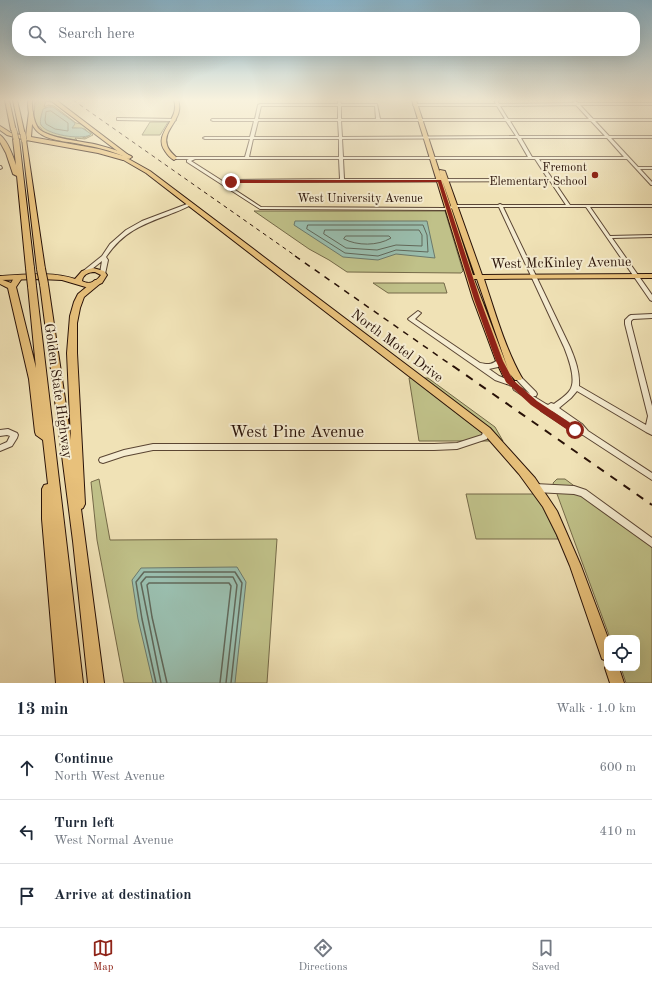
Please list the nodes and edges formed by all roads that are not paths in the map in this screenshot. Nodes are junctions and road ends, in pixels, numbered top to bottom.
1 (5, 132) edge
2 (14, 132) edge
3 (24, 132) edge
4 (27, 132) edge
5 (42, 132) edge
6 (93, 132) edge
7 (167, 132) edge
8 (254, 132) edge
9 (340, 132) edge
10 (426, 132) edge
11 (515, 132) edge
12 (603, 132) edge
13 (0, 137) edge
14 (652, 137) edge
15 (26, 138) junction
16 (205, 138) dead end
17 (252, 138) junction
18 (340, 138) junction
19 (428, 138) junction
20 (518, 138) junction
21 (609, 138) junction
22 (126, 158) junction
23 (174, 158) joint
24 (194, 158) junction
25 (247, 158) junction
26 (341, 158) junction
27 (435, 158) junction
28 (534, 158) junction
29 (627, 158) junction
30 (637, 168) junction
31 (652, 168) edge
32 (551, 180) junction
33 (342, 181) junction
34 (442, 181) junction
35 (223, 184) junction
36 (652, 184) edge
37 (22, 193) junction
38 (189, 205) junction
39 (500, 205) junction
40 (568, 205) junction
41 (587, 206) junction
42 (652, 206) edge
43 (451, 207) junction
44 (609, 236) junction
45 (652, 236) edge
46 (104, 257) junction
47 (84, 272) junction
48 (636, 276) junction
49 (652, 276) edge
50 (474, 277) junction
51 (533, 277) junction
52 (18, 278) junction
53 (56, 278) junction
54 (101, 278) junction
55 (0, 279) edge
56 (78, 282) junction
57 (12, 287) junction
58 (652, 299) edge
59 (480, 307) junction
60 (418, 313) dead end
61 (652, 316) edge
62 (498, 331) junction
63 (490, 336) junction
64 (506, 353) junction
65 (500, 361) junction
66 (478, 364) junction
67 (518, 378) joint
68 (510, 382) junction
69 (576, 386) junction
70 (516, 388) junction
71 (554, 408) junction
72 (487, 431) junction
73 (650, 431) edge
74 (0, 433) edge
75 (585, 433) junction
76 (48, 437) junction
77 (0, 448) edge
78 (103, 460) dead end
79 (652, 477) edge
80 (535, 488) junction
81 (79, 541) junction
82 (652, 543) edge
83 (604, 645) edge
84 (613, 671) edge
85 (64, 683) edge
86 (75, 683) edge
87 (96, 683) edge
88 (617, 683) edge

1 - 22 highway
2 - 37 highway, Golden State Highway, bridge
3 - 15 highway, Golden State Highway
4 - 15 highway
5 - 22 main road, North Motel Drive
6 - 22 highway
7 - 23 main road
8 - 17 street
9 - 18 street
10 - 19 main road
11 - 20 street
12 - 21 street
13 - 37 highway
14 - 21 street
15 - 81 highway, Golden State Highway, bridge
16 - 17 street
17 - 18 street
17 - 25 street
18 - 19 street
18 - 26 street
19 - 20 street
19 - 27 main road
20 - 21 street
20 - 28 street
21 - 29 street
22 - 38 main road, North Motel Drive
23 - 24 street
24 - 25 street
24 - 35 street
25 - 26 street
26 - 27 street
26 - 33 street
27 - 28 street
27 - 34 main road
28 - 29 street
28 - 32 street
29 - 30 street
30 - 31 street
30 - 36 street
32 - 34 street
32 - 40 street
33 - 34 street
33 - 35 street
34 - 43 main road
35 - 43 street, West University Avenue
37 - 76 highway, Golden State Highway, bridge
38 - 46 street
38 - 72 main road, North Motel Drive
39 - 40 street, West University Avenue
39 - 43 street, West University Avenue
39 - 51 street
40 - 41 street, West University Avenue
41 - 42 street, West University Avenue
41 - 44 street
43 - 50 main road
44 - 45 street
44 - 48 street
46 - 47 street
46 - 54 street
47 - 53 main road
47 - 54 main road
47 - 56 main road
48 - 49 main road, West McKinley Avenue
48 - 51 main road, West McKinley Avenue
48 - 58 street
50 - 51 main road, West McKinley Avenue
50 - 59 main road
50 - 62 main road
51 - 69 street
52 - 53 main road
52 - 55 main road
52 - 57 highway
53 - 56 main road
54 - 56 main road
54 - 81 highway
55 - 57 highway
57 - 76 highway
59 - 62 main road
59 - 63 main road
60 - 66 street
61 - 73 street
62 - 64 main road
63 - 64 main road
63 - 65 main road
64 - 67 main road
65 - 66 street
65 - 68 main road
66 - 68 street
67 - 71 street
68 - 70 street
69 - 71 street
69 - 73 street
70 - 71 street
70 - 75 street
71 - 75 street
72 - 78 street, West Pine Avenue
72 - 80 main road, North Motel Drive
74 - 77 street
75 - 79 street
76 - 85 highway
76 - 86 highway, Golden State Highway
80 - 82 street
80 - 83 main road, North Motel Drive
81 - 87 highway, Golden State Highway
84 - 88 main road

